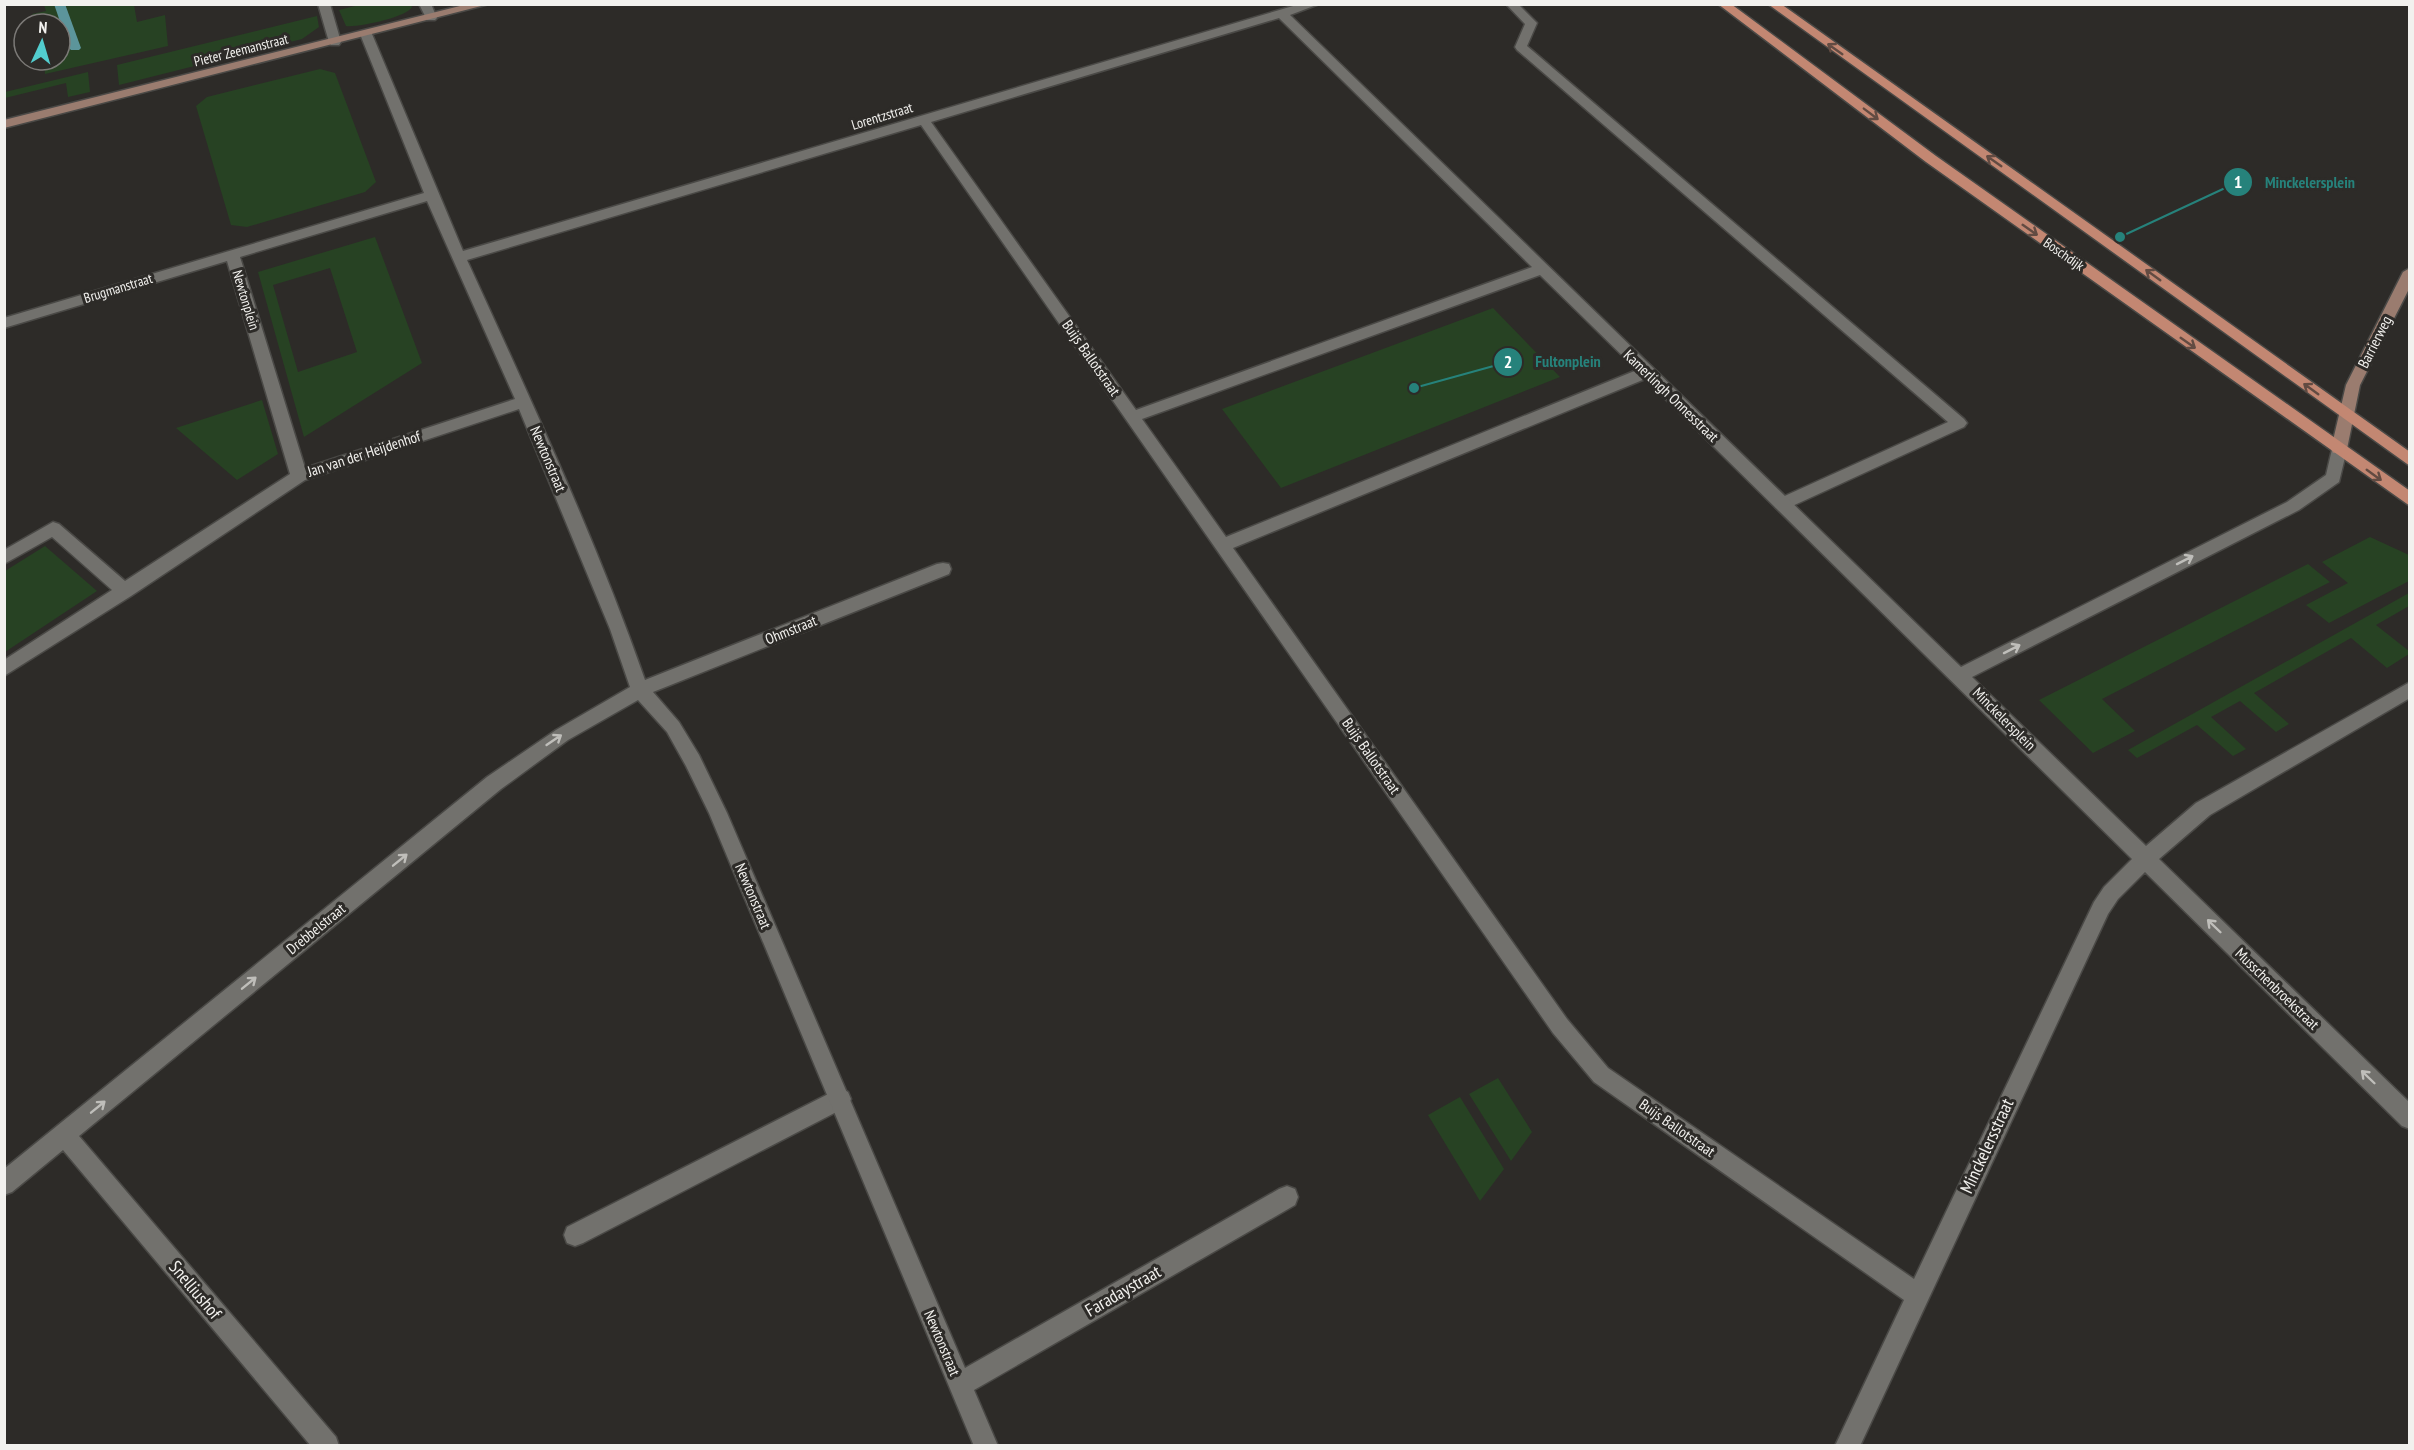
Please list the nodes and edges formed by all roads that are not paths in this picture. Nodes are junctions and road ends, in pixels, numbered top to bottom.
1 (324, 4) edge
2 (425, 4) edge
3 (484, 4) edge
4 (1314, 4) edge
5 (1511, 4) edge
6 (1723, 4) edge
7 (1773, 4) edge
8 (1282, 14) junction
9 (431, 18) junction
10 (366, 34) junction
11 (335, 42) junction
12 (923, 119) junction
13 (4, 124) edge
14 (431, 195) junction
15 (232, 254) junction
16 (460, 257) junction
17 (1542, 269) junction
18 (2409, 272) edge
19 (4, 323) edge
20 (1647, 372) junction
21 (524, 402) junction
22 (2346, 414) junction
23 (1133, 417) junction
24 (2339, 449) junction
25 (2409, 460) edge
26 (299, 476) junction
27 (2409, 500) edge
28 (1782, 504) junction
29 (1223, 545) junction
30 (4, 558) edge
31 (943, 569) dead end
32 (125, 591) junction
33 (4, 669) edge
34 (1960, 675) junction
35 (2409, 689) edge
36 (640, 690) junction
37 (2145, 859) junction
38 (840, 1100) junction
39 (2409, 1118) edge
40 (64, 1135) junction
41 (4, 1184) edge
42 (1287, 1197) dead end
43 (575, 1235) dead end
44 (1917, 1295) junction
45 (959, 1385) junction
46 (327, 1446) edge
47 (986, 1446) edge
48 (1847, 1446) edge

1 - 11 street
2 - 9 street
3 - 9 street, Pieter Zeemanstraat
4 - 8 street, Lorentzstraat
5 - 28 street
6 -> 24 main road, Boschdijk
22 -> 7 main road
8 - 12 street, Lorentzstraat
8 - 17 street, Kamerlingh Onnesstraat
9 - 10 street, Pieter Zeemanstraat
10 - 11 street, Pieter Zeemanstraat
10 - 14 street
11 - 13 street, Pieter Zeemanstraat
12 - 16 street, Lorentzstraat
12 - 23 street, Buijs Ballotstraat
14 - 15 street, Newtonplein
14 - 16 street
15 - 19 street, Brugmanstraat
15 - 26 street, Newtonplein
16 - 21 street, Newtonstraat
17 - 20 street, Kamerlingh Onnesstraat
17 - 23 street
18 - 22 street, Barrierweg
20 - 28 street, Kamerlingh Onnesstraat
20 - 29 street
21 - 26 street, Jan van der Heijdenhof
21 - 36 street, Newtonstraat
22 - 24 street, Minckelersplein
22 - 25 main road
23 - 29 street, Buijs Ballotstraat
24 -> 27 main road, Boschdijk
34 -> 24 street, Minckelersplein
26 - 32 street, Jan van der Heijdenhof
28 - 34 street, Kamerlingh Onnesstraat
29 - 44 street, Buijs Ballotstraat
30 - 32 street
31 - 36 street, Ohmstraat
32 - 33 street, Jan van der Heijdenhof
34 - 37 street, Minckelersplein
35 - 37 street
36 - 38 street, Newtonstraat
40 -> 36 street, Drebbelstraat
39 -> 37 street, Musschenbroekstraat
37 - 44 street, Minckelersstraat
38 - 43 street
38 - 45 street, Newtonstraat
40 - 41 street, Drebbelstraat
40 - 46 street, Snelliushof
42 - 45 street, Faradaystraat
44 - 48 street, Minckelersstraat
45 - 47 street, Newtonstraat

